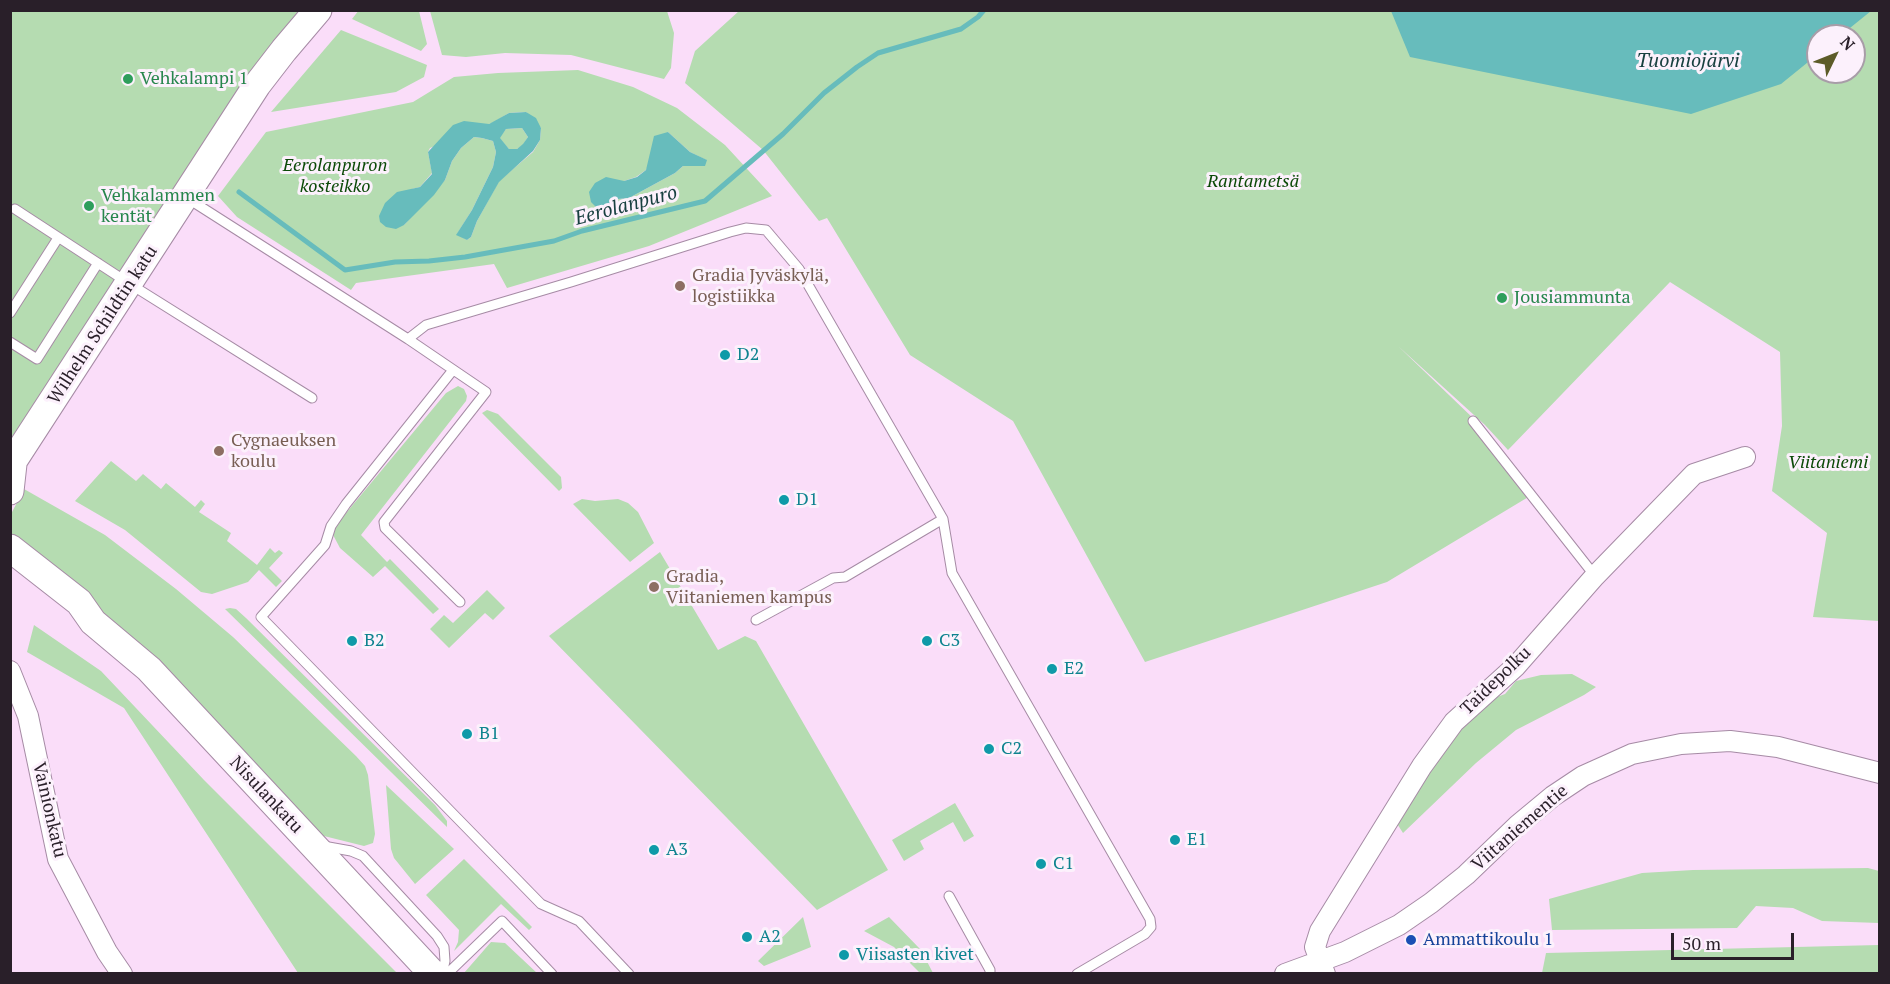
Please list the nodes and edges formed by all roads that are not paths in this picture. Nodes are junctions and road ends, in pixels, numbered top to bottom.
1 (318, 10) edge
2 (185, 197) junction
3 (15, 209) dead end
4 (58, 238) junction
5 (98, 263) junction
6 (130, 284) junction
7 (10, 313) edge
8 (408, 339) junction
9 (10, 342) edge
10 (453, 370) junction
11 (312, 398) dead end
12 (1473, 421) dead end
13 (1745, 458) dead end
14 (12, 465) edge
15 (10, 490) edge
16 (943, 519) junction
17 (10, 548) edge
18 (10, 572) edge
19 (1595, 576) junction
20 (460, 602) dead end
21 (756, 620) dead end
22 (93, 622) junction
23 (10, 671) edge
24 (1880, 773) edge
25 (312, 844) junction
26 (948, 896) dead end
27 (1322, 968) edge
28 (121, 973) edge
29 (433, 974) edge
30 (442, 974) edge
31 (447, 974) edge
32 (552, 974) edge
33 (629, 974) edge
34 (990, 974) edge
35 (1077, 974) edge
36 (1286, 974) edge

1 - 2 main road, Wilhelm Schildtin katu
2 - 6 main road, Wilhelm Schildtin katu
2 - 8 lane
3 - 4 lane
4 - 5 lane
4 - 7 lane
5 - 6 lane
5 - 9 lane
6 - 11 lane
6 - 14 main road, Wilhelm Schildtin katu
8 - 10 lane
8 - 16 lane
10 - 20 lane
10 - 33 lane
12 - 19 lane
13 - 19 street, Taidepolku
14 - 15 main road, Wilhelm Schildtin katu
16 - 21 lane
16 - 35 lane
17 - 22 main road, Nisulankatu
18 - 22 main road, Nisulankatu
19 - 27 street, Taidepolku
22 - 25 main road, Nisulankatu
23 - 28 street, Vainionkatu
24 - 27 street, Viitaniementie
25 - 29 main road, Nisulankatu
25 - 30 lane
26 - 34 lane
27 - 36 street, Viitaniementie
31 - 32 lane

